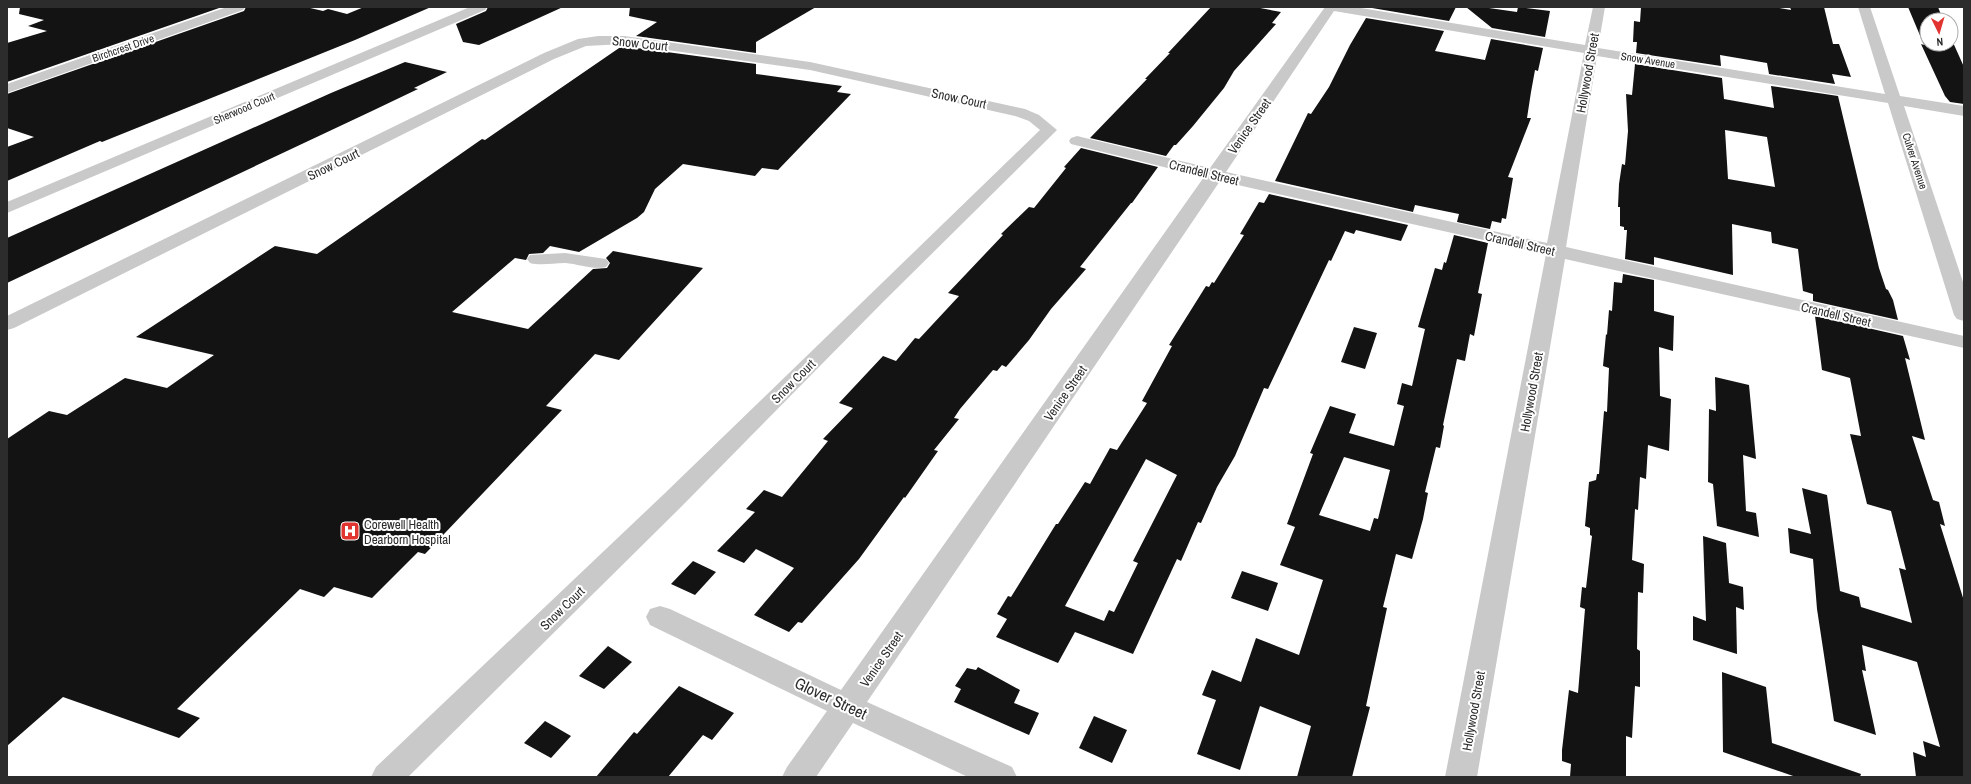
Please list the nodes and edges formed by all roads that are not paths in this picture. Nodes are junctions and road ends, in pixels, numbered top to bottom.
1 (239, 7) edge
2 (482, 7) edge
3 (1332, 7) edge
4 (1599, 7) edge
5 (1864, 7) edge
6 (1590, 51) junction
7 (7, 89) edge
8 (1895, 100) junction
9 (1964, 111) edge
10 (1077, 141) dead end
11 (1216, 174) junction
12 (7, 208) edge
13 (1556, 251) junction
14 (536, 259) dead end
15 (600, 263) dead end
16 (1964, 315) edge
17 (7, 324) edge
18 (1964, 342) edge
19 (660, 617) dead end
20 (846, 706) junction
21 (387, 777) edge
22 (798, 777) edge
23 (1001, 777) edge
24 (1461, 777) edge

1 - 7 street, Birchcrest Drive
2 - 12 street, Sherwood Court
3 - 6 street, Snow Avenue
3 - 11 street, Venice Street
4 - 6 street, Hollywood Street
5 - 8 street, Culver Avenue
6 - 8 street, Snow Avenue
6 - 13 street, Hollywood Street
8 - 9 street, Snow Avenue
8 - 16 street, Culver Avenue
10 - 11 street, Crandell Street
11 - 13 street, Crandell Street
11 - 20 street, Venice Street
13 - 18 street, Crandell Street
13 - 24 street, Hollywood Street
14 - 15 street
17 - 21 street, Snow Court
19 - 20 street, Glover Street
20 - 22 street, Venice Street
20 - 23 street, Glover Street

